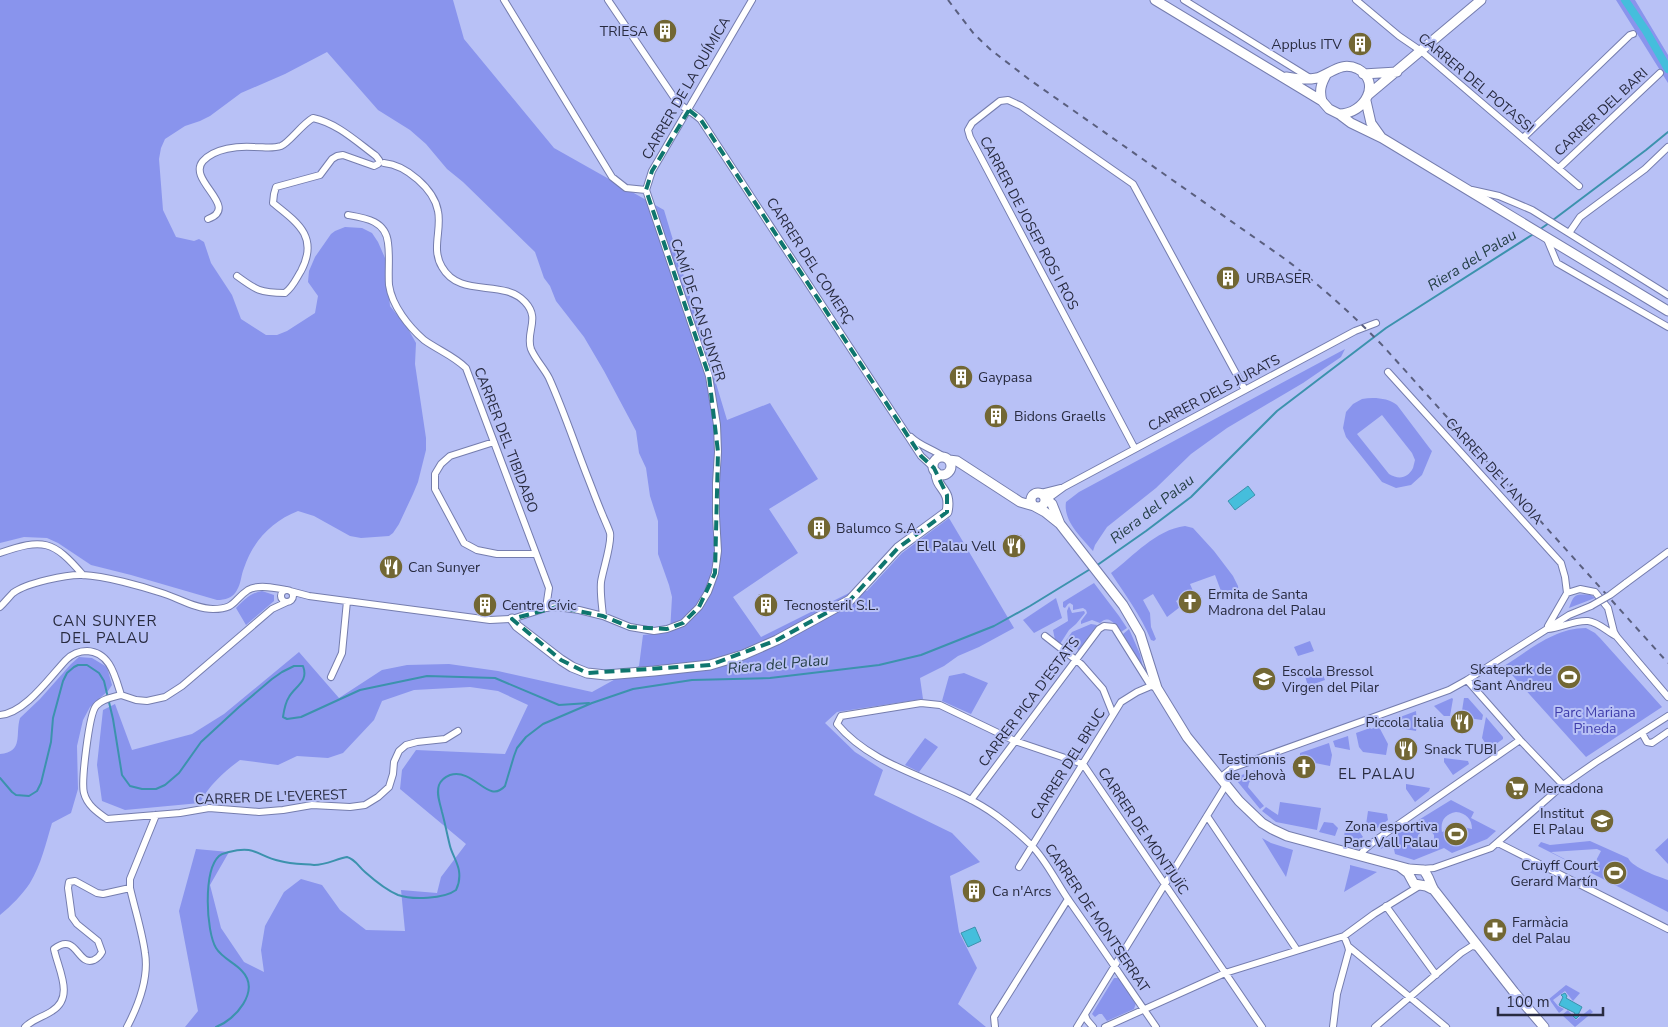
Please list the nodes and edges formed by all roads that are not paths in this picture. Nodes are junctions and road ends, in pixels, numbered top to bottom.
1 (504, 0) edge
2 (608, 0) edge
3 (752, 0) edge
4 (1155, 0) edge
5 (1184, 0) edge
6 (1356, 0) edge
7 (1481, 0) edge
8 (1633, 34) dead end
9 (1421, 51) junction
10 (1397, 72) junction
11 (1660, 73) dead end
12 (1326, 74) junction
13 (1363, 74) junction
14 (1281, 76) junction
15 (1311, 79) junction
16 (1367, 98) junction
17 (1322, 101) junction
18 (688, 110) junction
19 (1339, 114) junction
20 (1382, 138) junction
21 (1522, 138) junction
22 (1668, 147) edge
23 (381, 162) junction
24 (1559, 168) junction
25 (1579, 186) dead end
26 (1466, 188) junction
27 (646, 190) junction
28 (348, 215) dead end
29 (208, 219) dead end
30 (1569, 233) junction
31 (1547, 239) junction
32 (237, 276) dead end
33 (1668, 296) edge
34 (1668, 311) edge
35 (1376, 323) dead end
36 (1668, 327) edge
37 (1388, 372) dead end
38 (1245, 390) junction
39 (904, 430) junction
40 (494, 442) junction
41 (1135, 449) junction
42 (943, 467) junction
43 (1064, 487) junction
44 (1004, 492) junction
45 (1043, 497) junction
46 (1034, 506) junction
47 (1060, 524) junction
48 (1668, 552) edge
49 (0, 553) edge
50 (536, 554) junction
51 (83, 575) junction
52 (270, 589) junction
53 (288, 591) junction
54 (1567, 593) junction
55 (309, 596) junction
56 (287, 600) junction
57 (347, 601) junction
58 (0, 607) edge
59 (546, 608) junction
60 (603, 616) junction
61 (512, 619) junction
62 (1546, 629) junction
63 (1045, 636) dead end
64 (1617, 637) junction
65 (1076, 660) junction
66 (331, 677) dead end
67 (1467, 680) junction
68 (1154, 687) junction
69 (121, 695) junction
70 (1668, 697) edge
71 (1113, 714) junction
72 (0, 715) edge
73 (1668, 716) edge
74 (838, 720) joint
75 (458, 731) dead end
76 (1668, 732) edge
77 (1642, 733) junction
78 (1520, 740) junction
79 (1015, 741) junction
80 (1083, 764) junction
81 (1224, 781) junction
82 (1563, 785) junction
83 (971, 800) junction
84 (156, 815) junction
85 (1207, 816) junction
86 (1498, 842) junction
87 (1032, 846) junction
88 (1361, 854) junction
89 (1398, 865) junction
90 (1019, 868) dead end
91 (1434, 868) junction
92 (1420, 869) junction
93 (1420, 881) junction
94 (1165, 886) junction
95 (130, 888) junction
96 (1068, 899) junction
97 (1386, 906) junction
98 (1668, 929) edge
99 (1344, 936) junction
100 (1348, 946) junction
101 (1478, 947) junction
102 (1297, 950) junction
103 (1116, 966) junction
104 (1225, 973) junction
105 (1436, 975) junction
106 (1410, 996) junction
107 (1144, 1010) junction
108 (1084, 1016) junction
109 (24, 1027) edge
110 (127, 1027) edge
111 (995, 1027) edge
112 (1077, 1027) edge
113 (1081, 1027) edge
114 (1093, 1027) edge
115 (1105, 1027) edge
116 (1156, 1027) edge
117 (1262, 1027) edge
118 (1333, 1027) edge
119 (1375, 1027) edge
120 (1446, 1027) edge
121 (1544, 1027) edge

1 - 27 street
2 - 18 street, CARRER DEL COMERÇ
3 - 18 street, CARRER DE LA QUÍMICA
4 - 14 street
5 - 15 street
6 - 9 street, CARRER DEL POTASSI
7 - 9 street
8 - 21 street
9 - 10 street
9 - 21 street, CARRER DEL POTASSI
10 - 13 street
10 - 16 street
11 - 24 street, CARRER DEL BARI
12 - 13 street
12 - 15 street
12 - 17 street
13 - 16 street
14 - 15 street
14 - 17 street
16 - 19 street
16 - 20 street
17 - 19 street
18 - 27 street, CARRER DE LA QUÍMICA
18 - 39 street, CARRER DEL COMERÇ
19 - 20 street
20 - 26 street
21 - 24 street, CARRER DEL POTASSI
22 - 30 street
23 - 29 street
23 - 32 street
23 - 60 street
24 - 25 street, CARRER DEL POTASSI
26 - 30 street
26 - 31 street
27 - 60 street, CAMÍ DE CAN SUNYER
28 - 40 street, CARRER DEL TIBIDABO
30 - 33 street
31 - 34 street
31 - 36 street
35 - 38 street, CARRER DELS JURATS
37 - 54 street, CARRER DE L'ANOIA
38 - 41 street, CARRER DELS JURATS
38 - 41 street, CARRER DE JOSEP ROS I ROS
39 - 42 street, CARRER DEL COMERÇ
39 - 42 street, CARRER DEL COMERÇ
40 - 50 street, CARRER DEL TIBIDABO
40 - 50 street
41 - 43 street, CARRER DELS JURATS
42 - 44 street
42 - 61 street, CARRER DEL COMERÇ
43 - 45 street, CARRER DELS JURATS
43 - 45 street, CARRER DELS JURATS
44 - 45 street
44 - 46 street
45 - 46 street
45 - 47 street
46 - 47 street
47 - 68 street
48 - 62 street, bridge
49 - 51 street
50 - 59 street, CARRER DEL TIBIDABO
51 - 52 street
51 - 58 street
52 - 53 street
52 - 56 street
53 - 55 street
53 - 56 street
53 - 56 street
54 - 62 street
54 - 64 street
55 - 56 street
55 - 57 street
56 - 69 street
57 - 61 street
57 - 66 street
59 - 60 street
59 - 61 street
62 - 64 street
62 - 67 street
63 - 65 street
64 - 70 street
65 - 68 street, CARRER PICA D'ESTATS
65 - 71 street
65 - 79 street, CARRER PICA D'ESTATS
67 - 78 street
67 - 81 street
68 - 71 street, CARRER DEL BRUC
68 - 81 street
69 - 72 street
69 - 84 street, CARRER DE L'EVEREST
71 - 80 street, CARRER DEL BRUC
73 - 77 street
74 - 79 street, CARRER DE MONTJUÏC
74 - 83 street, CARRER DE MONTSERRAT
75 - 84 street, CARRER DE L'EVEREST
76 - 77 street
77 - 82 street
78 - 82 street
78 - 88 street
79 - 80 street, CARRER DE MONTJUÏC
79 - 83 street, CARRER PICA D'ESTATS
80 - 87 street, CARRER DEL BRUC
80 - 94 street, CARRER DE MONTJUÏC
81 - 85 street
81 - 88 street
82 - 86 street
83 - 87 street, CARRER DE MONTSERRAT
84 - 95 street
85 - 94 street
85 - 102 street
86 - 91 street
86 - 98 street
87 - 90 street, CARRER DEL BRUC
87 - 96 street, CARRER DE MONTSERRAT
88 - 89 street
89 - 92 street
89 - 93 street
91 - 92 street
91 - 93 street
92 - 93 street
92 - 93 street
93 - 97 street
93 - 101 street
94 - 103 street
94 - 104 street, CARRER DE MONTJUÏC
95 - 109 street
95 - 110 street
96 - 103 street, CARRER DE MONTSERRAT
96 - 111 street
97 - 99 street
97 - 105 street
99 - 100 street
99 - 102 street
100 - 106 street
100 - 118 street
101 - 105 street
101 - 121 street
102 - 104 street
103 - 107 street, CARRER DE MONTSERRAT
103 - 108 street
104 - 107 street
104 - 117 street, CARRER DE MONTJUÏC
105 - 106 street
106 - 119 street
106 - 120 street
107 - 115 street
107 - 116 street, CARRER DE MONTSERRAT
108 - 112 street
108 - 113 street
108 - 114 street

